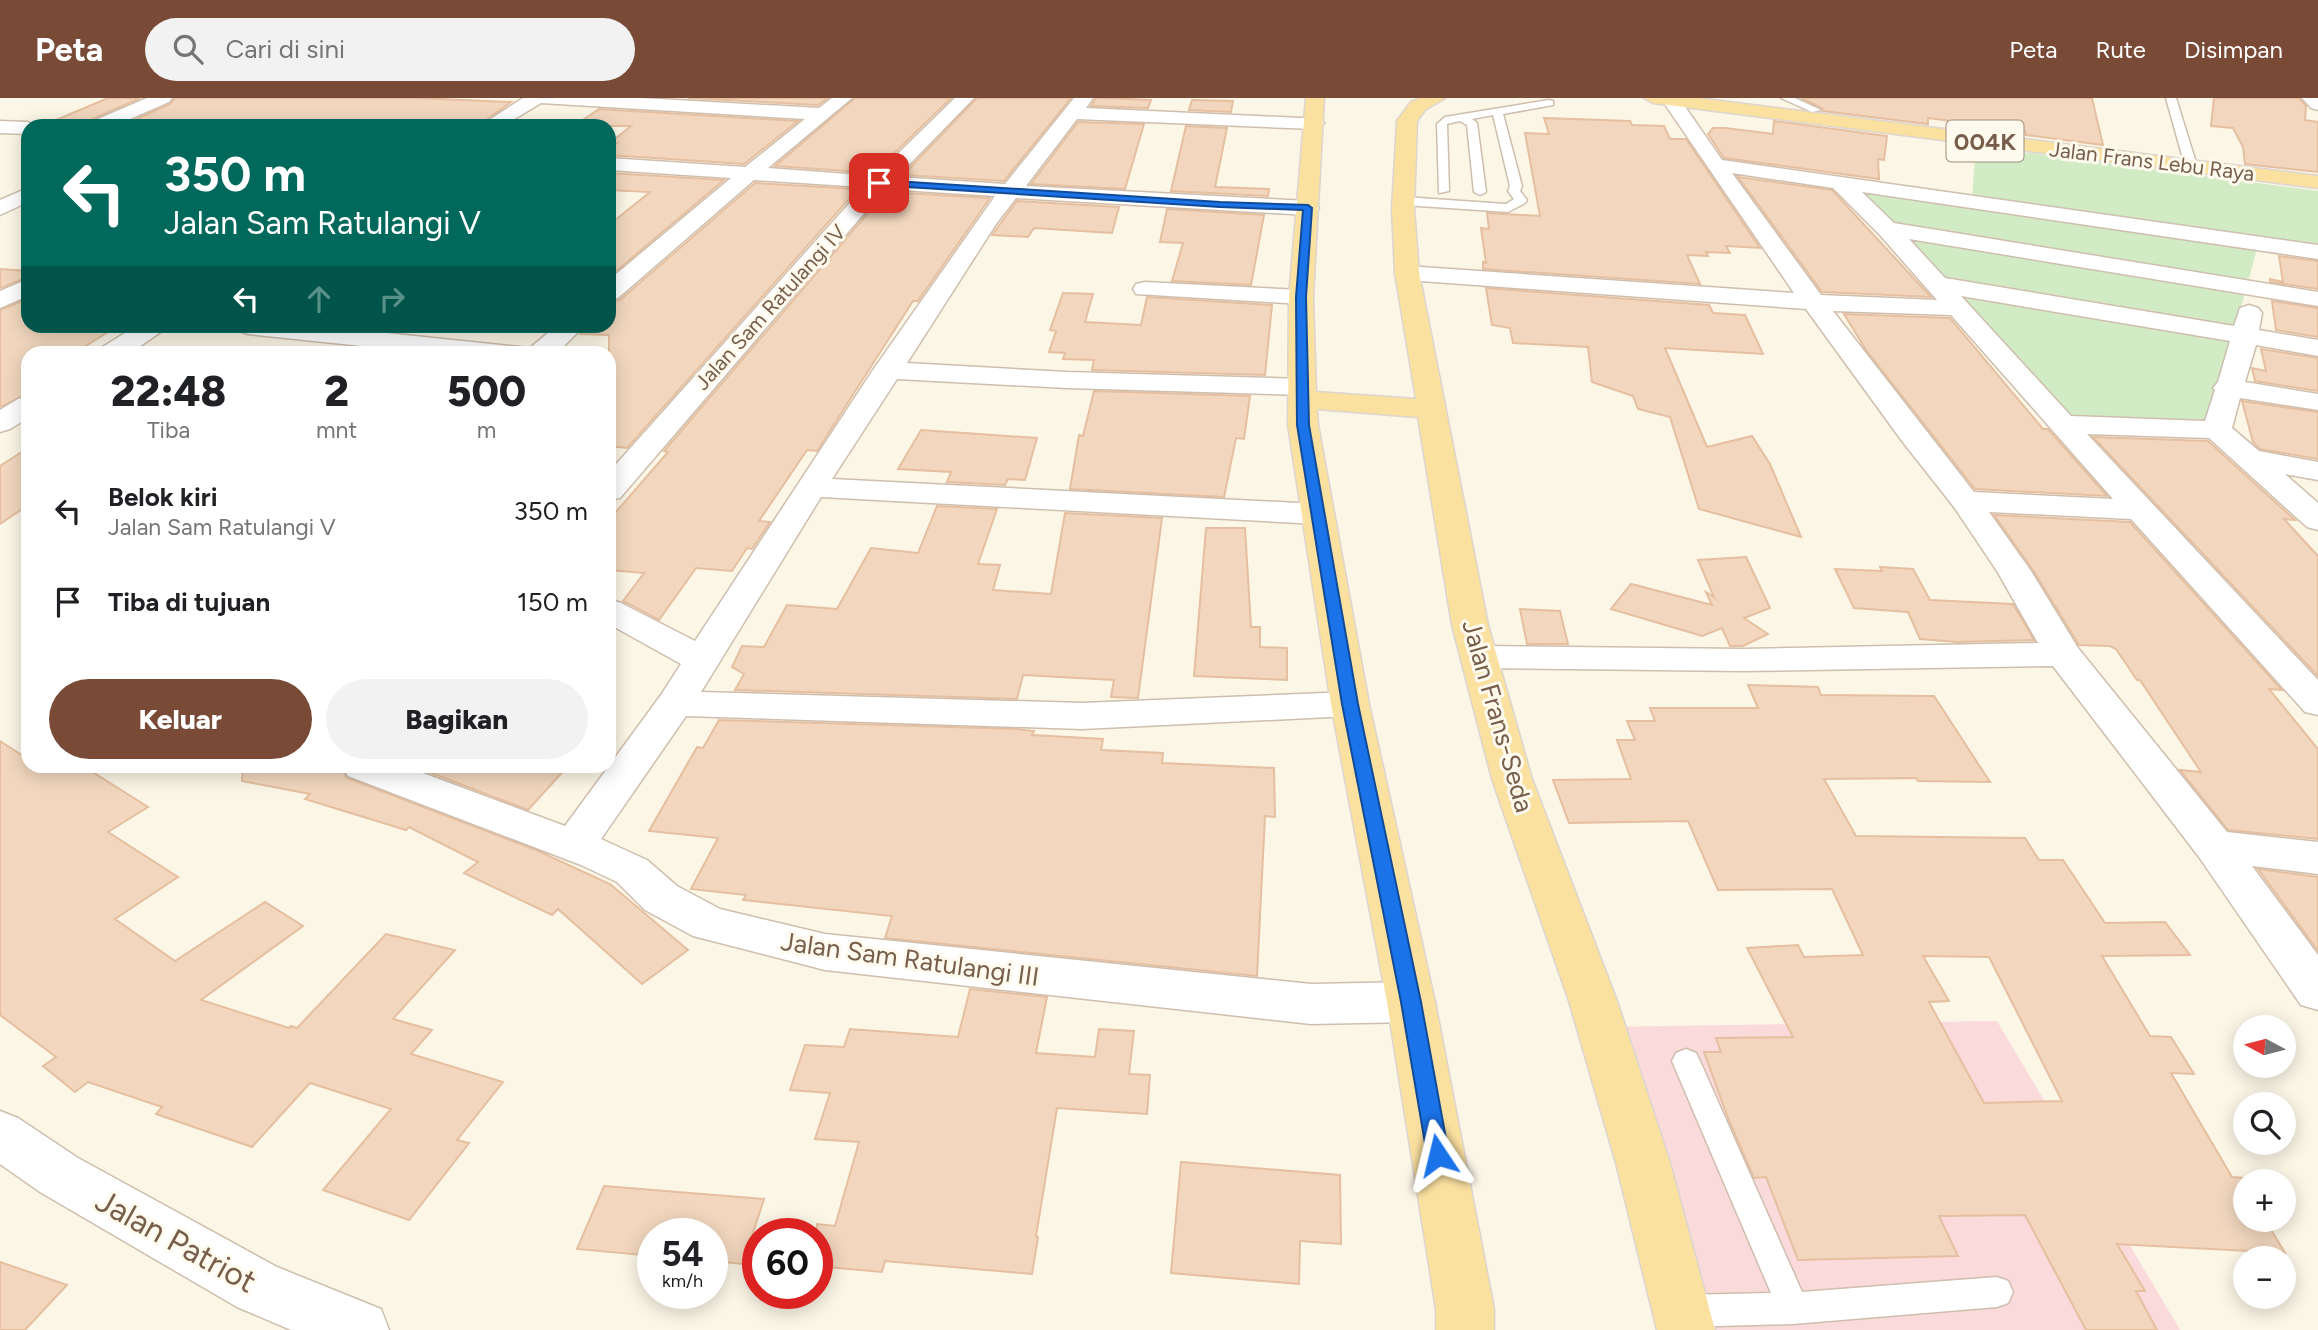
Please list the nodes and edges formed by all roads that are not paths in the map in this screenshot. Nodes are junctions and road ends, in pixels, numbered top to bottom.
1 (163, 98) edge
2 (536, 98) edge
3 (545, 98) edge
4 (843, 98) edge
5 (965, 98) edge
6 (1786, 98) edge
7 (2171, 98) edge
8 (2311, 98) edge
9 (1662, 99) edge
10 (1549, 103) dead end
11 (2318, 104) edge
12 (1077, 106) edge
13 (1816, 108) edge
14 (1450, 109) edge
15 (1314, 110) edge
16 (1497, 112) junction
17 (823, 114) junction
18 (114, 119) edge
19 (502, 119) edge
20 (0, 127) edge
21 (21, 128) edge
22 (616, 164) edge
23 (1717, 165) junction
24 (2191, 166) junction
25 (750, 173) junction
26 (1839, 182) junction
27 (2318, 182) edge
28 (879, 183) junction
29 (1444, 191) junction
30 (1012, 192) junction
31 (1480, 192) junction
32 (1493, 192) dead end
33 (1404, 194) junction
34 (21, 198) edge
35 (0, 208) edge
36 (1308, 208) junction
37 (1887, 229) junction
38 (2268, 244) junction
39 (2318, 251) edge
40 (1407, 273) junction
41 (1936, 284) junction
42 (616, 287) edge
43 (1145, 289) dead end
44 (21, 290) edge
45 (2259, 290) junction
46 (1301, 297) junction
47 (2318, 299) edge
48 (1812, 300) junction
49 (0, 303) edge
50 (21, 308) edge
51 (1958, 308) junction
52 (142, 333) edge
53 (369, 333) edge
54 (563, 333) edge
55 (2246, 336) junction
56 (122, 346) edge
57 (463, 346) edge
58 (549, 346) edge
59 (2318, 348) edge
60 (887, 370) junction
61 (2227, 388) junction
62 (1302, 393) junction
63 (2318, 402) edge
64 (1431, 409) junction
65 (21, 410) edge
66 (0, 424) edge
67 (2063, 424) junction
68 (21, 427) edge
69 (2217, 429) junction
70 (2251, 459) junction
71 (2318, 471) edge
72 (616, 483) edge
73 (813, 487) junction
74 (1965, 501) junction
75 (2140, 510) junction
76 (1317, 514) junction
77 (2318, 520) edge
78 (616, 614) edge
79 (2063, 654) junction
80 (1480, 657) junction
81 (700, 659) junction
82 (2317, 701) edge
83 (675, 703) junction
84 (1350, 704) junction
85 (380, 773) edge
86 (573, 846) junction
87 (2214, 846) junction
88 (2318, 858) edge
89 (2318, 991) edge
90 (1411, 1002) junction
91 (1686, 1061) dead end
92 (0, 1135) edge
93 (1997, 1293) dead end
94 (1793, 1308) junction
95 (1684, 1320) edge
96 (360, 1330) edge
97 (1465, 1330) edge

1 - 18 street
2 - 19 street
3 - 17 street
4 - 17 street
5 - 28 street, Jalan Sam Ratulangi IV
6 - 13 lane
7 - 24 lane
8 - 11 street
9 - 13 main road, Jalan Frans Lebu Raya / 004K
9 - 23 street
10 - 16 lane
12 - 15 street
12 - 30 street
13 - 24 main road, Jalan Frans Lebu Raya / 004K
14 - 16 lane
14 - 29 lane
14 - 31 lane
14 - 33 main road, Jalan Frans-Seda
15 - 36 main road
16 - 33 lane
17 - 25 street
20 - 21 street
22 - 25 street
23 - 26 street
23 - 48 street
24 - 27 main road, Jalan Frans Lebu Raya / 004K
25 - 28 street
25 - 42 street
26 - 37 street
26 - 38 street
28 - 30 street
28 - 72 street, Jalan Sam Ratulangi IV
29 - 31 lane
29 - 33 lane
30 - 36 street
30 - 60 street
31 - 32 lane
33 - 40 main road, Jalan Frans-Seda
34 - 35 street
36 - 46 main road
37 - 41 street
37 - 45 street
38 - 39 street
38 - 45 street
40 - 48 street
40 - 64 main road, Jalan Frans-Seda
41 - 51 street
41 - 55 street
43 - 46 street
44 - 49 street
45 - 47 street
45 - 55 street
46 - 62 main road
48 - 51 street
48 - 74 street
49 - 50 street
51 - 67 street
52 - 56 street
53 - 57 street
54 - 58 street
55 - 59 street
55 - 61 street
60 - 62 street
60 - 73 street
61 - 63 street
61 - 69 street
62 - 64 main road
62 - 76 main road
64 - 80 main road, Jalan Frans-Seda
65 - 66 street
66 - 68 street
67 - 69 street
67 - 75 street
69 - 70 street
70 - 71 street
70 - 77 street
73 - 76 street
73 - 81 street
74 - 75 street
74 - 79 street
75 - 82 street
76 - 84 main road
78 - 81 street
79 - 80 street
79 - 87 street
80 - 95 main road, Jalan Frans-Seda
81 - 83 street
83 - 84 street
83 - 86 street
84 - 90 main road
85 - 86 street, Jalan Sam Ratulangi III
86 - 90 street, Jalan Sam Ratulangi III
87 - 88 street
87 - 89 street
90 - 97 main road
91 - 94 lane
92 - 96 street, Jalan Patriot
93 - 94 lane
94 - 95 lane

